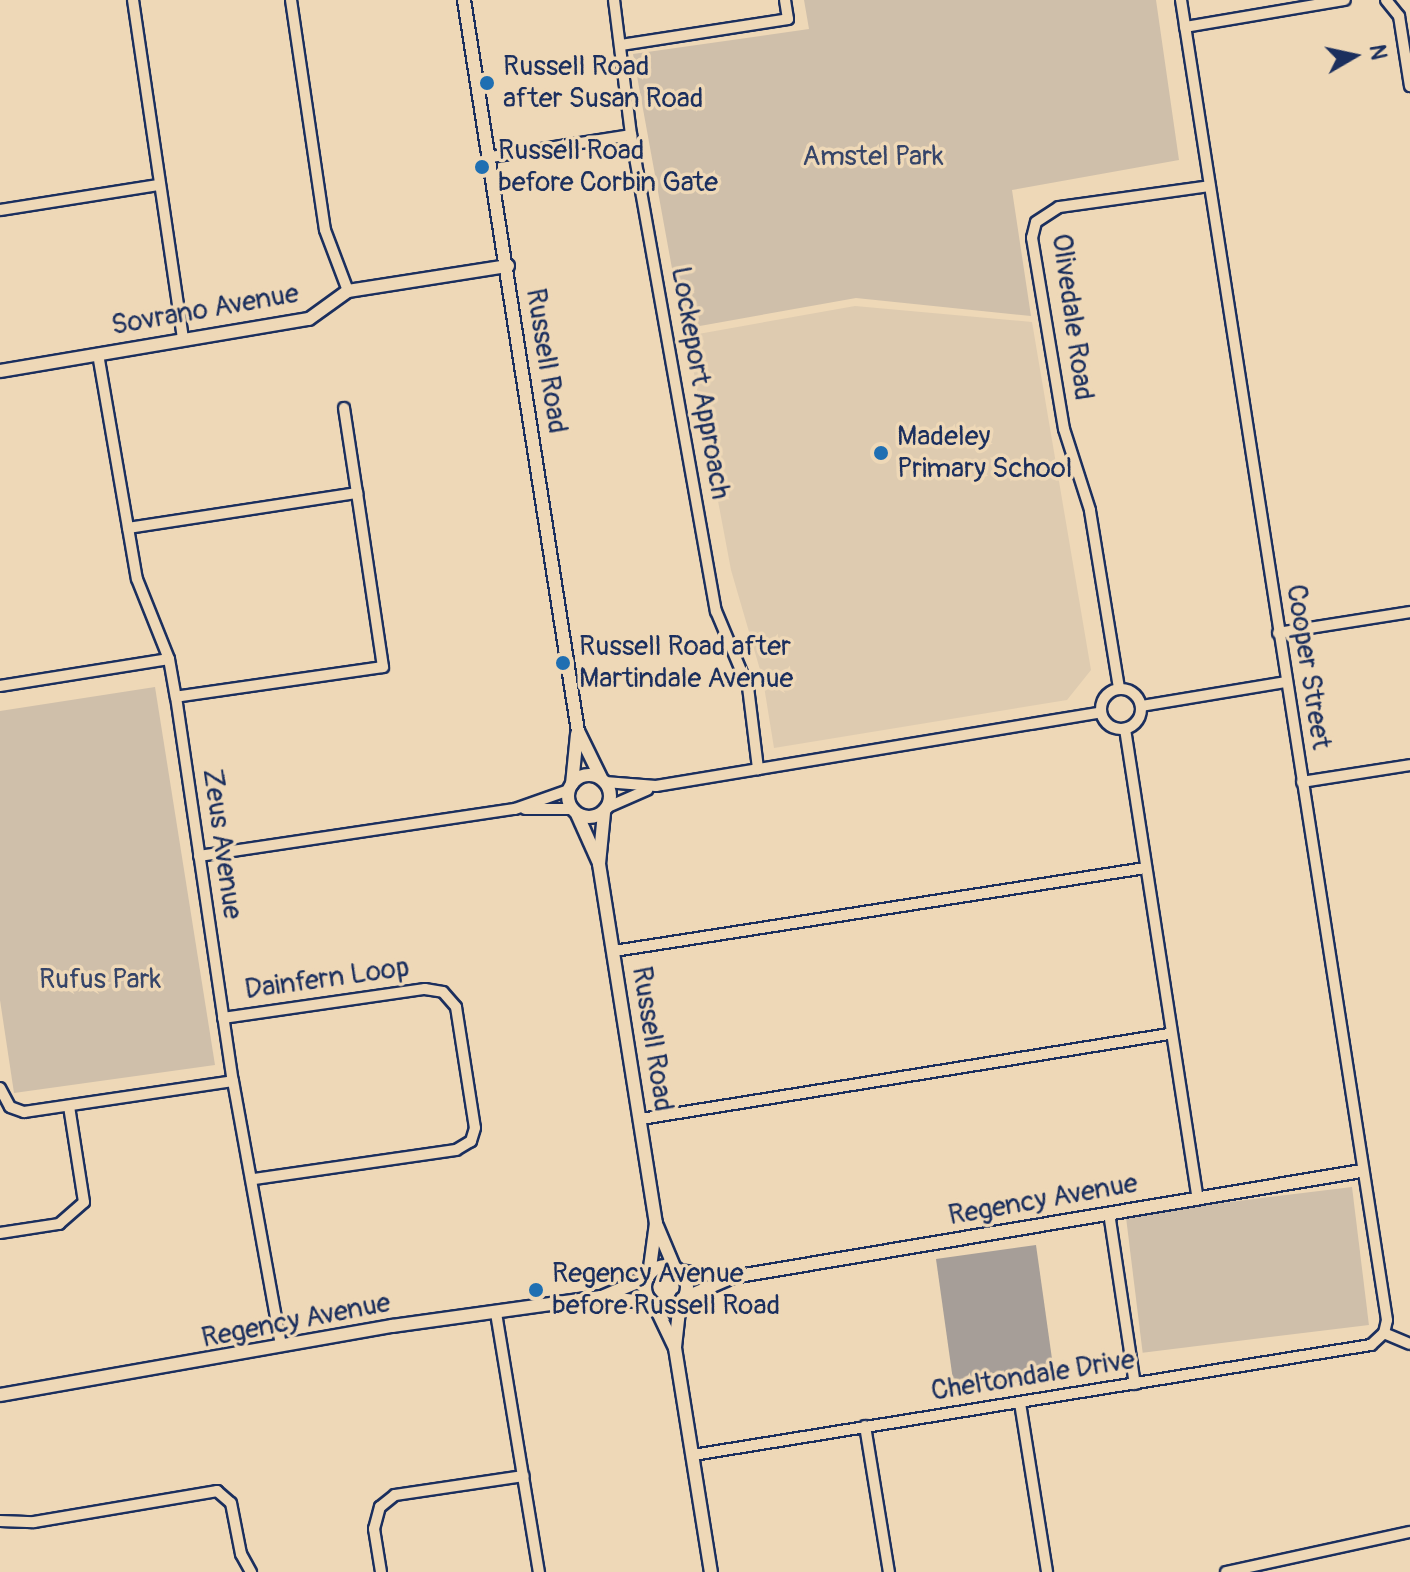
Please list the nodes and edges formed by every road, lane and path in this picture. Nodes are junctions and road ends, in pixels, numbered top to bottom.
1 (133, 0) edge
2 (291, 0) edge
3 (464, 0) edge
4 (614, 0) edge
5 (785, 0) edge
6 (1181, 0) edge
7 (1345, 0) edge
8 (1386, 0) edge
9 (1185, 27) junction
10 (621, 45) junction
11 (1410, 86) edge
12 (631, 135) junction
13 (491, 157) junction
14 (158, 185) junction
15 (1210, 186) junction
16 (0, 210) edge
17 (508, 266) junction
18 (348, 291) junction
19 (183, 340) junction
20 (98, 354) junction
21 (0, 371) edge
22 (344, 408) dead end
23 (357, 493) junction
24 (128, 528) junction
25 (1410, 612) edge
26 (1278, 633) junction
27 (169, 659) junction
28 (1286, 682) junction
29 (0, 686) edge
30 (1119, 688) junction
31 (176, 697) junction
32 (1141, 706) junction
33 (1101, 712) junction
34 (1125, 729) junction
35 (578, 731) junction
36 (1410, 765) edge
37 (758, 769) junction
38 (603, 780) junction
39 (1302, 782) junction
40 (656, 786) junction
41 (571, 787) junction
42 (515, 809) junction
43 (606, 810) junction
44 (575, 812) junction
45 (199, 856) junction
46 (599, 864) junction
47 (1145, 868) junction
48 (614, 951) junction
49 (223, 1018) junction
50 (1169, 1034) junction
51 (233, 1081) junction
52 (0, 1088) edge
53 (69, 1106) junction
54 (641, 1119) junction
55 (1361, 1171) junction
56 (254, 1179) junction
57 (1198, 1198) junction
58 (1109, 1213) junction
59 (656, 1223) junction
60 (0, 1233) edge
61 (677, 1270) junction
62 (648, 1276) junction
63 (733, 1277) junction
64 (601, 1297) junction
65 (681, 1301) junction
66 (653, 1304) junction
67 (496, 1313) junction
68 (1382, 1337) junction
69 (1410, 1344) edge
70 (281, 1346) junction
71 (675, 1348) junction
72 (1135, 1384) junction
73 (0, 1395) edge
74 (1020, 1403) junction
75 (865, 1426) junction
76 (693, 1455) junction
77 (524, 1476) junction
78 (0, 1521) edge
79 (1410, 1532) edge
80 (251, 1572) edge
81 (381, 1572) edge
82 (539, 1572) edge
83 (711, 1572) edge
84 (889, 1572) edge
85 (1047, 1572) edge
86 (1226, 1572) edge

1 - 14 street
2 - 18 street
3 - 13 street, Russell Road
4 - 10 street, Lockeport Approach
5 - 10 street
6 - 9 street, Cooper Street
7 - 9 street
8 - 11 street
9 - 15 street, Cooper Street
10 - 12 street, Lockeport Approach
12 - 13 street
12 - 37 street, Lockeport Approach
13 - 17 street, Russell Road
14 - 16 street
14 - 19 street
15 - 26 street, Cooper Street
15 - 30 street, Olivedale Road
17 - 18 street, Sovrano Avenue
17 - 35 street, Russell Road
18 - 19 street, Sovrano Avenue
19 - 20 street, Sovrano Avenue
20 - 21 street, Sovrano Avenue
20 - 24 street, Zeus Avenue
22 - 23 street
23 - 24 street
23 - 31 street
24 - 27 street, Zeus Avenue
25 - 26 street
26 - 28 street, Cooper Street
27 - 29 street
27 - 31 street, Zeus Avenue
28 - 32 street
28 - 39 street, Cooper Street
30 - 32 street
30 - 33 street
31 - 45 street, Zeus Avenue
32 - 34 street
33 - 34 street
33 - 37 street
34 - 47 street
35 - 38 street, Russell Road
35 - 41 street, Russell Road
36 - 39 street
37 - 40 street
38 - 40 street
38 - 41 street
38 - 43 street
39 - 55 street, Cooper Street
40 - 43 street
41 - 42 street
41 - 44 street
42 - 44 street
42 - 45 street
43 - 44 street
43 - 46 street, Russell Road
44 - 46 street, Russell Road
45 - 49 street, Zeus Avenue
46 - 48 street, Russell Road
47 - 48 street
47 - 50 street
48 - 54 street, Russell Road
49 - 51 street, Zeus Avenue
49 - 56 street, Dainfern Loop
50 - 54 street
50 - 57 street
51 - 53 street
51 - 56 street, Zeus Avenue
52 - 53 street
53 - 60 street
54 - 59 street, Russell Road
55 - 57 street, Regency Avenue
55 - 68 street, Cooper Street
56 - 70 street, Zeus Avenue
57 - 58 street, Regency Avenue
58 - 63 street, Regency Avenue
58 - 72 street
59 - 61 street, Russell Road
59 - 62 street, Russell Road
61 - 62 street
61 - 63 street, Regency Avenue
61 - 65 street
62 - 64 street, Regency Avenue
62 - 66 street
63 - 65 street, Regency Avenue
64 - 66 street, Regency Avenue
64 - 67 street, Regency Avenue
65 - 66 street
65 - 71 street
66 - 71 street
67 - 70 street, Regency Avenue
67 - 77 street
68 - 69 street
68 - 72 street, Cheltondale Drive
70 - 73 street, Regency Avenue
71 - 76 street
72 - 74 street, Cheltondale Drive
74 - 75 street, Cheltondale Drive
74 - 85 street
75 - 76 street, Cheltondale Drive
75 - 84 street
76 - 83 street
77 - 81 street
77 - 82 street
78 - 80 street
79 - 86 street

